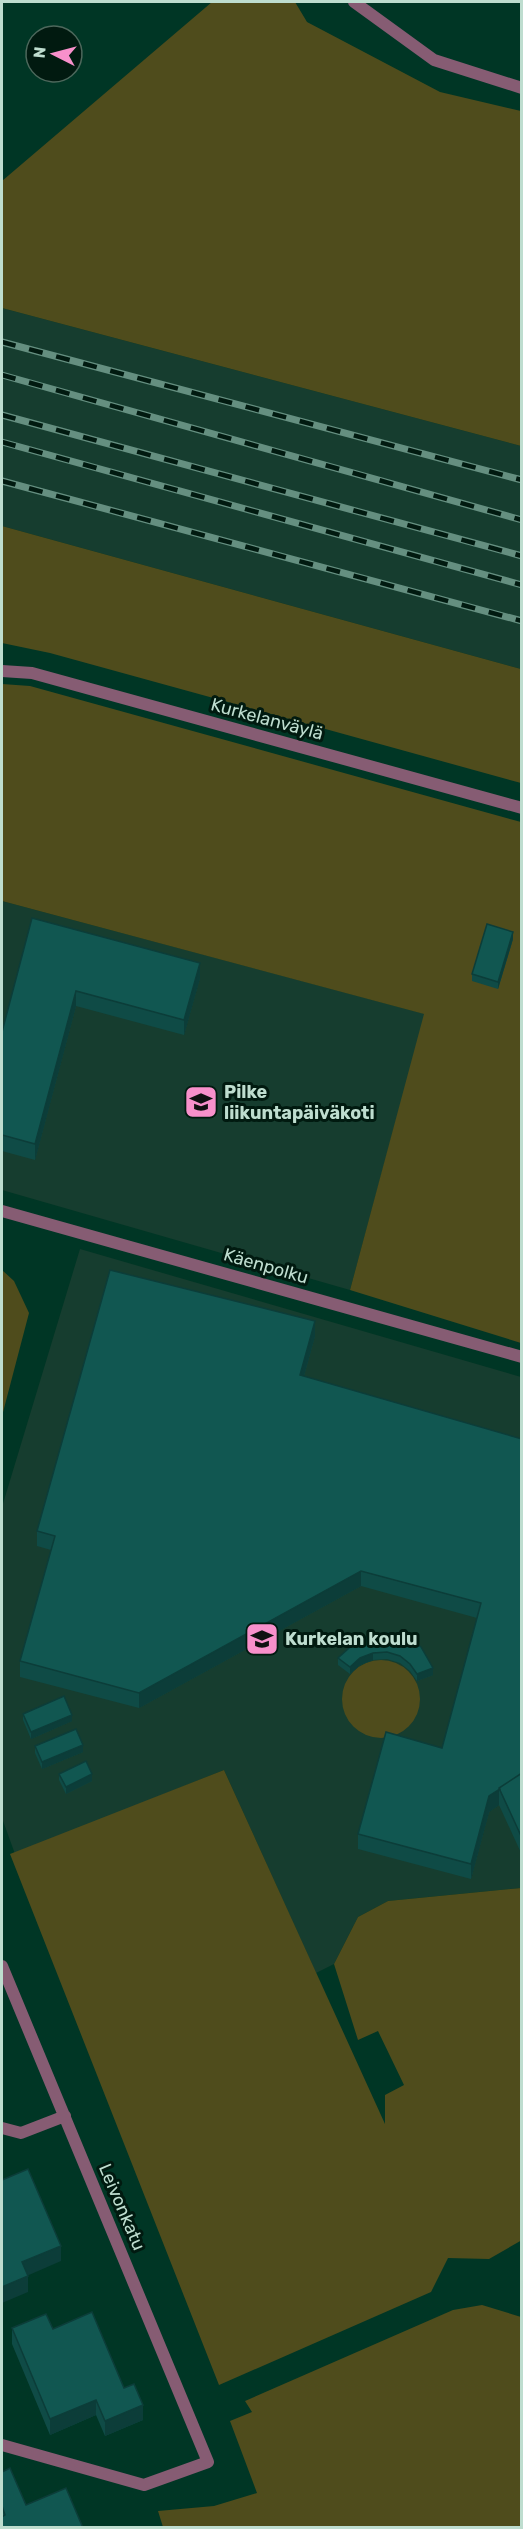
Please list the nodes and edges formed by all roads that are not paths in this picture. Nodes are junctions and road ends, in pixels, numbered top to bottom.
1 (354, 2) edge
2 (522, 88) edge
3 (2, 671) edge
4 (522, 808) edge
5 (2, 1211) edge
6 (522, 1357) edge
7 (2, 1966) edge
8 (65, 2116) junction
9 (2, 2128) edge
10 (2, 2445) edge

1 - 2 street
3 - 4 street, Kurkelanväylä
5 - 6 street, Käenpolku
7 - 8 street, Leivonkatu
8 - 9 street
8 - 10 street, Leivonkatu

